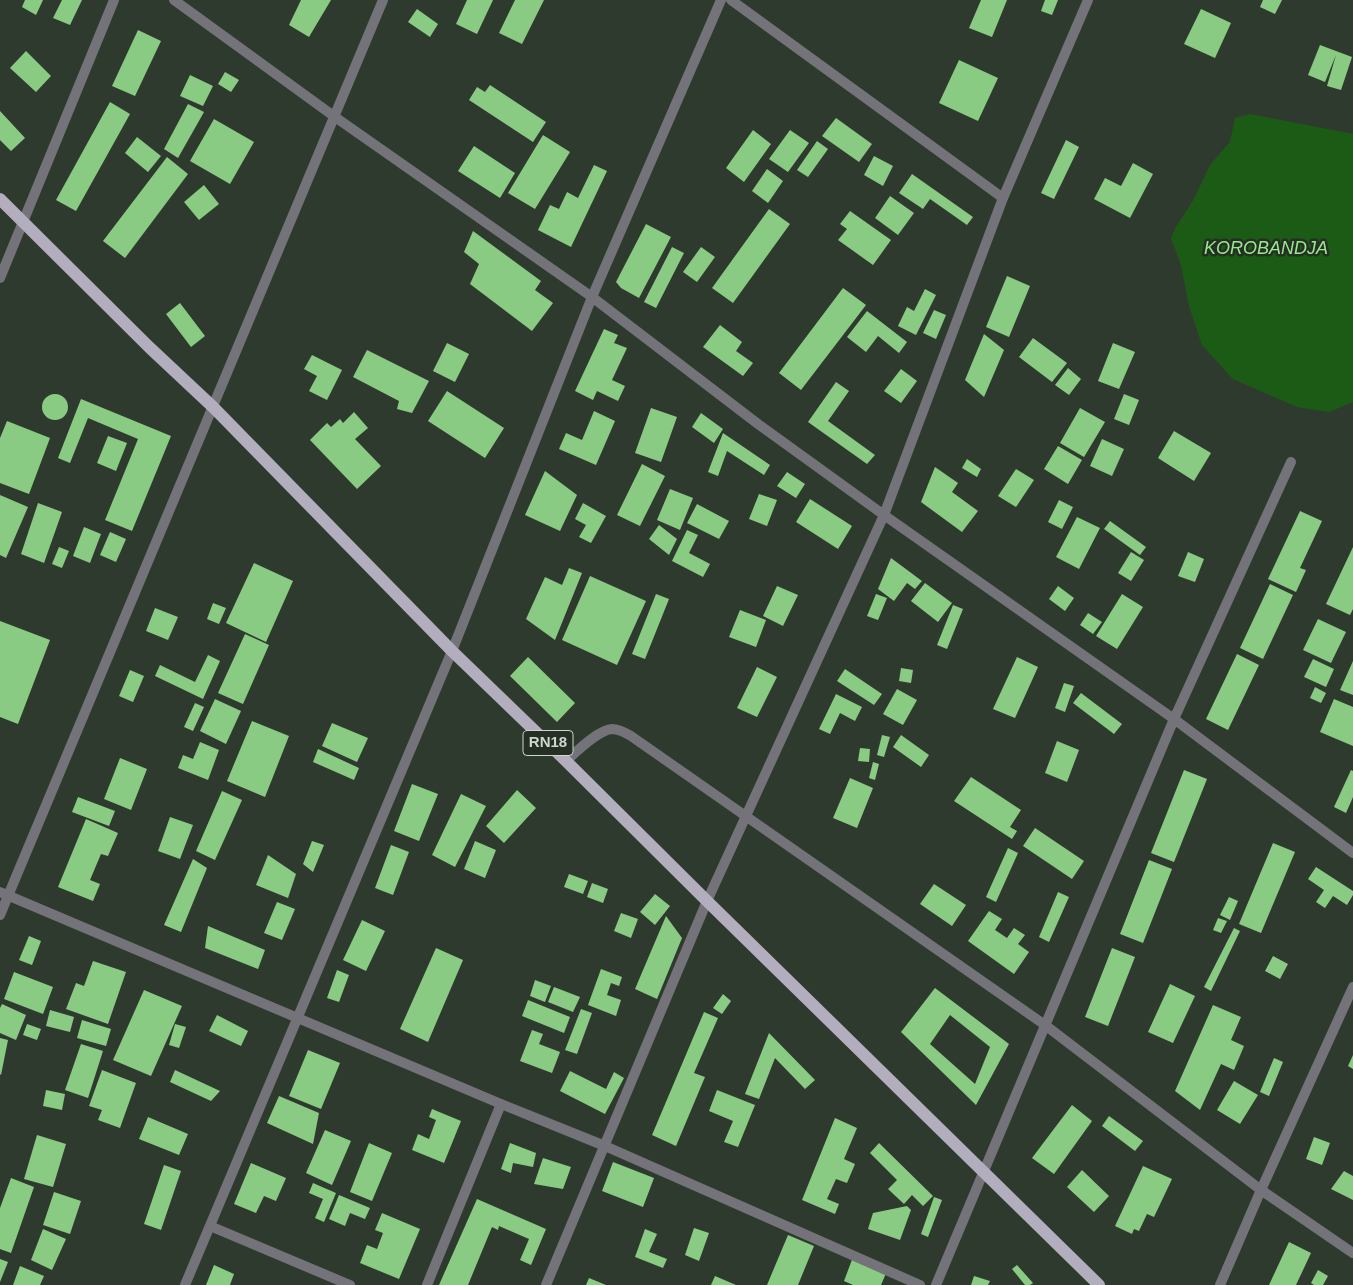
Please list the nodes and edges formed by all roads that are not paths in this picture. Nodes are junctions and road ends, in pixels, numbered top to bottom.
1 (114, 0) edge
2 (174, 0) edge
3 (383, 0) edge
4 (721, 0) edge
5 (731, 0) edge
6 (1088, 0) edge
7 (335, 117) junction
8 (1003, 198) junction
9 (0, 199) edge
10 (24, 223) junction
11 (0, 278) edge
12 (592, 297) junction
13 (213, 407) junction
14 (1291, 462) dead end
15 (884, 515) junction
16 (452, 651) junction
17 (1174, 719) junction
18 (566, 761) junction
19 (745, 817) junction
20 (1353, 853) edge
21 (4, 894) edge
22 (707, 901) junction
23 (0, 915) edge
24 (1353, 987) edge
25 (297, 1017) junction
26 (1045, 1025) junction
27 (501, 1104) junction
28 (605, 1146) junction
29 (983, 1172) junction
30 (1261, 1190) junction
31 (210, 1226) junction
32 (1353, 1253) edge
33 (185, 1285) edge
34 (350, 1285) edge
35 (426, 1285) edge
36 (546, 1285) edge
37 (920, 1285) edge
38 (936, 1285) edge
39 (1099, 1285) edge
40 (1220, 1285) edge

1 - 10 street
2 - 7 street
3 - 7 street
4 - 12 street
5 - 8 street
6 - 8 street
7 - 12 street
7 - 13 street
8 - 15 street
9 - 10 main road, RN18
10 - 11 street
10 - 13 main road, RN18
12 - 15 street
12 - 16 street
13 - 16 main road, RN18
13 - 21 street
14 - 17 street
15 - 17 street
15 - 19 street
16 - 18 main road, RN18
16 - 25 street
17 - 20 street
17 - 26 street
18 - 19 street
18 - 22 main road, RN18
19 - 22 street
19 - 26 street
21 - 23 street
21 - 25 street
22 - 28 street
22 - 29 main road, RN18
24 - 30 street
25 - 27 street
25 - 31 street
26 - 29 street
26 - 30 street
27 - 28 street
27 - 35 street
28 - 36 street
28 - 37 street
29 - 38 street
29 - 39 main road, RN18
30 - 32 street
30 - 40 street
31 - 33 street
31 - 34 street

